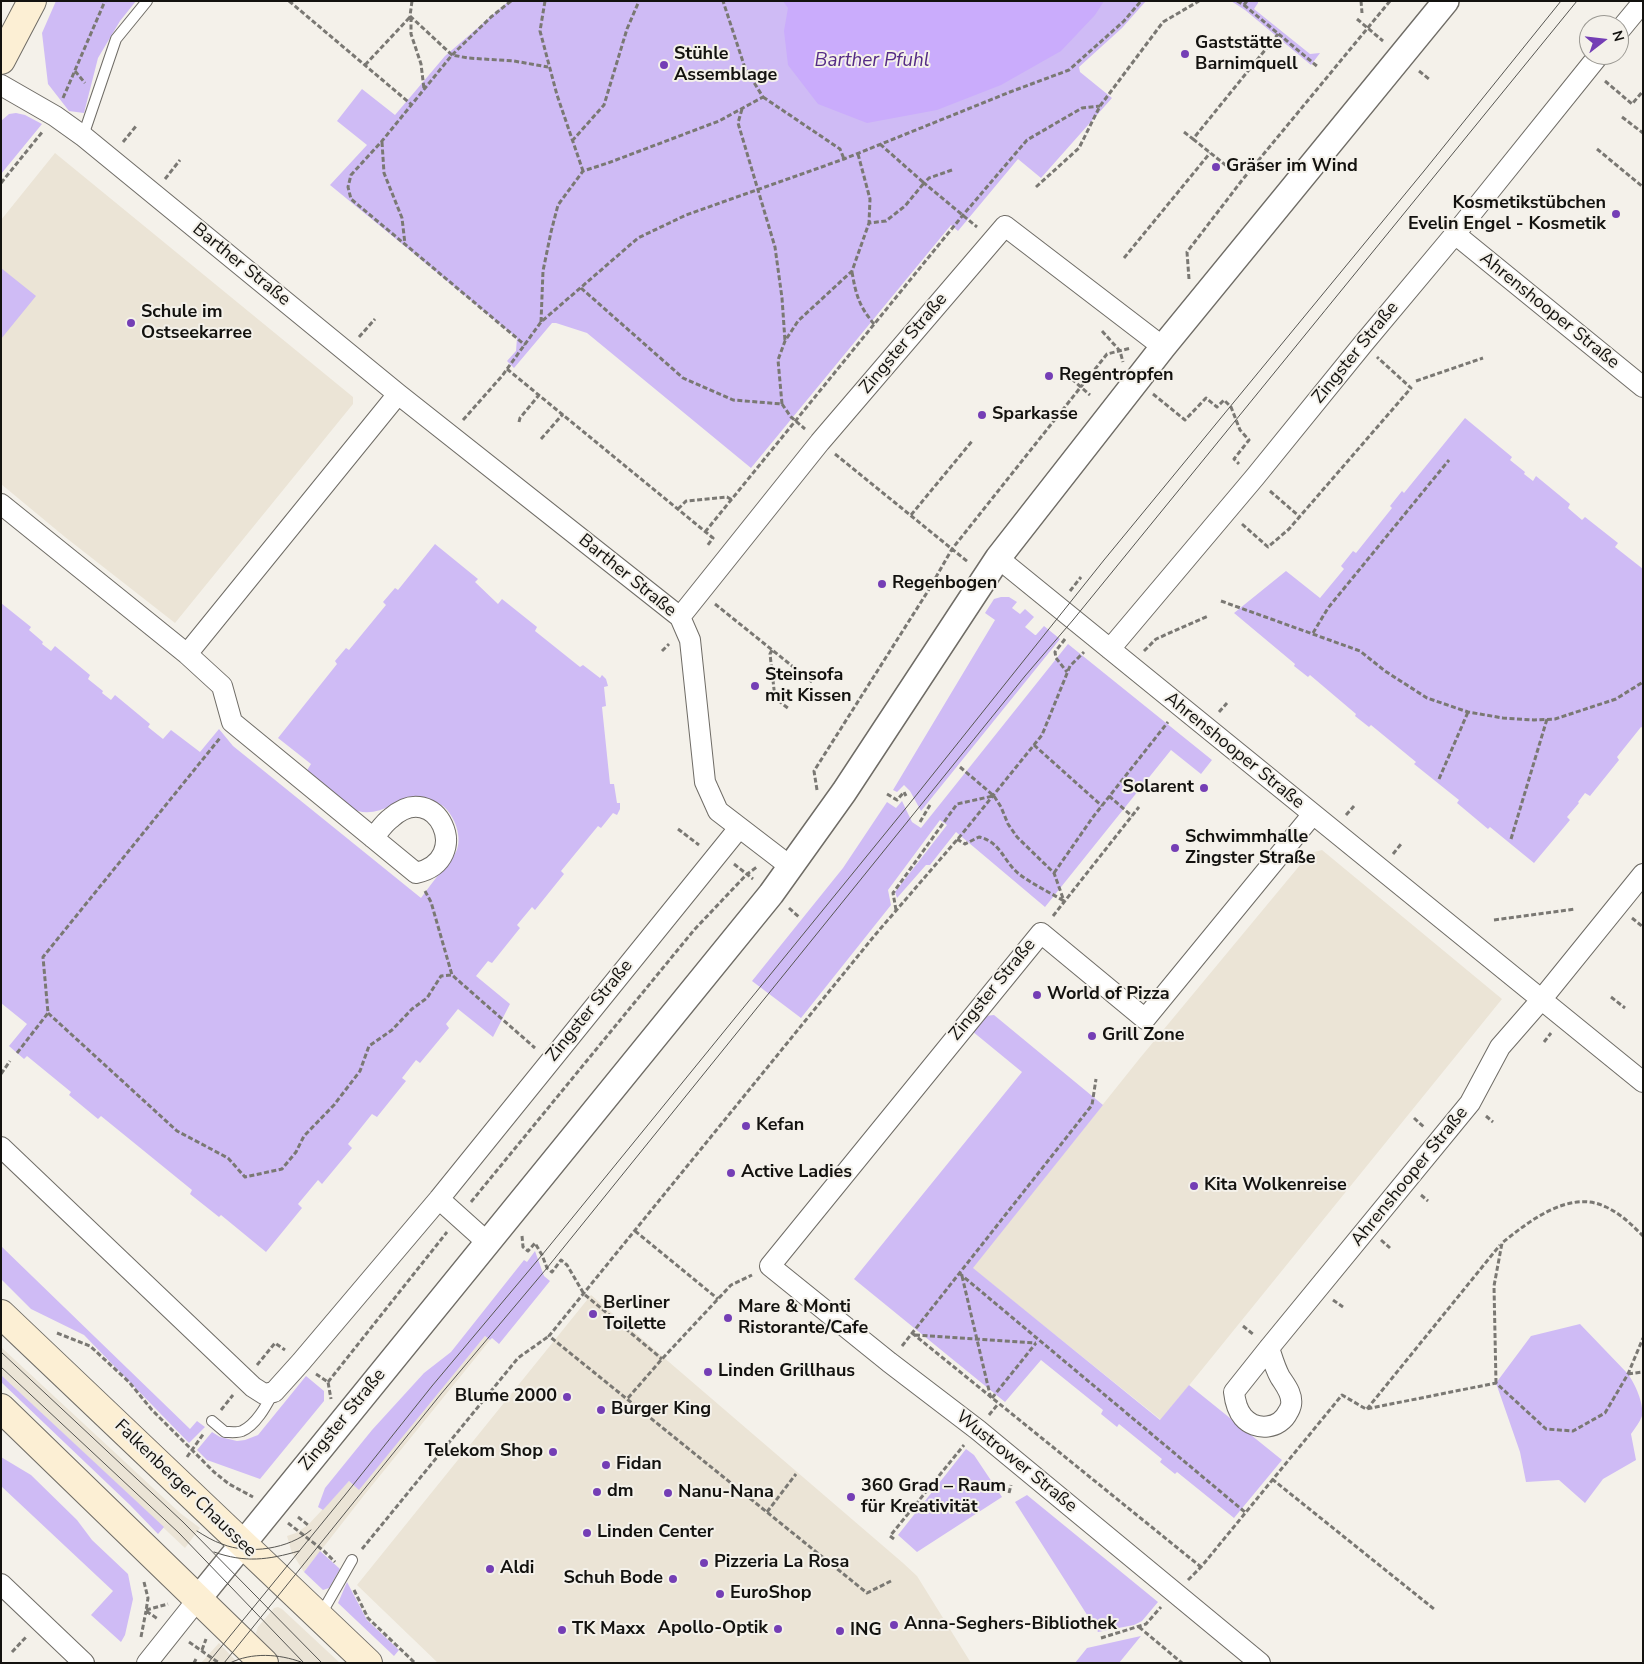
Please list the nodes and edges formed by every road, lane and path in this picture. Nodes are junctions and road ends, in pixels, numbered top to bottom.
1 (32, 1) edge
2 (105, 1) edge
3 (147, 1) edge
4 (289, 1) edge
5 (412, 1) edge
6 (511, 1) edge
7 (545, 1) edge
8 (639, 1) edge
9 (723, 1) edge
10 (1142, 1) edge
11 (1199, 1) edge
12 (1238, 1) edge
13 (1361, 1) edge
14 (1390, 1) edge
15 (1446, 1) edge
16 (1643, 2) edge
17 (1246, 3) edge
18 (1362, 13) dead end
19 (410, 16) junction
20 (1629, 19) edge
21 (1278, 34) junction
22 (452, 55) junction
23 (1, 60) edge
24 (1592, 65) edge
25 (1597, 65) edge
26 (365, 66) junction
27 (549, 67) junction
28 (1318, 67) dead end
29 (75, 71) junction
30 (1, 85) edge
31 (91, 89) dead end
32 (424, 90) junction
33 (1643, 91) edge
34 (763, 97) junction
35 (412, 105) junction
36 (1100, 106) junction
37 (742, 108) junction
38 (55, 116) junction
39 (1622, 117) dead end
40 (1184, 132) dead end
41 (1643, 133) edge
42 (83, 136) junction
43 (1193, 139) junction
44 (572, 141) junction
45 (382, 142) junction
46 (880, 144) junction
47 (1597, 149) dead end
48 (1210, 153) junction
49 (858, 154) junction
50 (844, 159) junction
51 (952, 170) dead end
52 (583, 171) junction
53 (1233, 171) dead end
54 (1, 183) edge
55 (924, 183) junction
56 (1036, 187) dead end
57 (1643, 187) edge
58 (757, 191) junction
59 (963, 215) junction
60 (868, 223) junction
61 (1455, 234) junction
62 (993, 240) junction
63 (405, 244) junction
64 (1124, 258) dead end
65 (852, 271) junction
66 (1189, 282) dead end
67 (581, 288) junction
68 (541, 322) junction
69 (874, 324) junction
70 (785, 341) junction
71 (1158, 343) junction
72 (1363, 344) junction
73 (525, 345) junction
74 (1482, 358) dead end
75 (507, 369) junction
76 (1066, 374) dead end
77 (1416, 381) dead end
78 (1080, 387) junction
79 (1643, 387) edge
80 (398, 394) junction
81 (539, 395) junction
82 (1090, 395) dead end
83 (782, 404) junction
84 (563, 414) junction
85 (1185, 420) dead end
86 (796, 421) junction
87 (519, 422) dead end
88 (450, 435) junction
89 (541, 439) dead end
90 (972, 440) dead end
91 (820, 442) junction
92 (1234, 459) dead end
93 (1449, 460) dead end
94 (1273, 494) dead end
95 (732, 500) junction
96 (1, 504) edge
97 (678, 509) junction
98 (1226, 511) junction
99 (911, 516) junction
100 (1300, 517) junction
101 (705, 532) junction
102 (952, 549) junction
103 (702, 553) dead end
104 (998, 558) junction
105 (970, 564) dead end
106 (1081, 577) dead end
107 (700, 592) junction
108 (1068, 594) dead end
109 (1221, 601) dead end
110 (1208, 616) dead end
111 (680, 617) junction
112 (1313, 633) junction
113 (1068, 637) dead end
114 (1147, 647) dead end
115 (1110, 649) junction
116 (772, 650) junction
117 (1085, 651) dead end
118 (187, 654) junction
119 (1068, 672) junction
120 (812, 682) dead end
121 (1643, 682) edge
122 (789, 709) dead end
123 (1468, 712) junction
124 (1547, 719) junction
125 (1171, 720) dead end
126 (232, 722) junction
127 (1034, 745) junction
128 (960, 766) dead end
129 (1439, 779) dead end
130 (818, 794) dead end
131 (887, 794) dead end
132 (906, 796) dead end
133 (994, 796) junction
134 (1109, 796) junction
135 (930, 806) dead end
136 (1102, 806) junction
137 (1139, 807) dead end
138 (1313, 814) junction
139 (917, 816) dead end
140 (1132, 816) junction
141 (678, 828) dead end
142 (739, 828) junction
143 (373, 838) junction
144 (1511, 839) dead end
145 (958, 840) junction
146 (714, 858) junction
147 (783, 861) junction
148 (416, 873) junction
149 (1054, 873) junction
150 (747, 874) junction
151 (1643, 874) edge
152 (771, 894) junction
153 (1064, 901) junction
154 (1575, 909) dead end
155 (896, 910) junction
156 (1628, 915) dead end
157 (799, 918) dead end
158 (1494, 920) dead end
159 (1643, 927) edge
160 (452, 975) junction
161 (1611, 997) dead end
162 (1541, 1000) junction
163 (1625, 1008) dead end
164 (48, 1013) junction
165 (17, 1053) dead end
166 (10, 1061) dead end
167 (550, 1061) junction
168 (1, 1074) edge
169 (1096, 1078) dead end
170 (1643, 1082) edge
171 (1, 1147) edge
172 (438, 1199) junction
173 (459, 1217) junction
174 (635, 1231) junction
175 (522, 1236) dead end
176 (1643, 1236) edge
177 (488, 1243) junction
178 (1502, 1243) junction
179 (770, 1266) joint
180 (961, 1274) junction
181 (730, 1285) dead end
182 (584, 1294) junction
183 (718, 1300) junction
184 (1, 1314) edge
185 (50, 1330) dead end
186 (913, 1334) junction
187 (549, 1336) junction
188 (1643, 1338) edge
189 (978, 1339) junction
190 (1038, 1341) junction
191 (275, 1343) dead end
192 (1269, 1348) dead end
193 (662, 1359) junction
194 (889, 1362) junction
195 (1643, 1372) edge
196 (1628, 1374) junction
197 (245, 1379) junction
198 (328, 1382) dead end
199 (1496, 1383) junction
200 (274, 1392) junction
201 (628, 1398) junction
202 (991, 1399) junction
203 (1, 1408) edge
204 (1366, 1409) junction
205 (212, 1421) junction
206 (966, 1443) dead end
207 (192, 1450) junction
208 (187, 1457) dead end
209 (796, 1474) dead end
210 (1272, 1479) junction
211 (1011, 1485) dead end
212 (1009, 1493) dead end
213 (256, 1498) dead end
214 (767, 1512) junction
215 (1246, 1513) junction
216 (298, 1517) dead end
217 (288, 1523) dead end
218 (308, 1525) dead end
219 (894, 1539) dead end
220 (242, 1543) junction
221 (352, 1560) joint
222 (1201, 1567) junction
223 (345, 1572) junction
224 (142, 1574) dead end
225 (891, 1581) dead end
226 (1, 1584) edge
227 (1175, 1592) junction
228 (198, 1599) junction
229 (164, 1605) dead end
230 (1434, 1609) dead end
231 (146, 1610) junction
232 (320, 1617) junction
233 (160, 1620) dead end
234 (1139, 1627) junction
235 (30, 1632) dead end
236 (1101, 1638) dead end
237 (191, 1643) dead end
238 (12, 1652) dead end
239 (84, 1663) edge
240 (146, 1663) edge
241 (219, 1663) edge
242 (264, 1663) edge
243 (368, 1663) edge
244 (415, 1663) edge
245 (1182, 1663) edge
246 (1260, 1663) edge

1 - 23 main road
2 - 29 path
3 - 42 lane
4 - 26 path
5 - 19 path
6 - 22 path
7 - 27 path
8 - 44 path
9 - 34 path
10 - 46 path
11 - 36 path
12 - 17 path
13 - 18 path
14 - 66 path
15 - 71 street, Zingster Straße
16 - 20 street
17 - 21 path
19 - 22 path
19 - 26 path
19 - 32 path
21 - 28 path
21 - 43 path
22 - 27 path
22 - 32 path
24 - 61 street, Zingster Straße
25 - 33 path
26 - 35 path
27 - 44 path
29 - 31 path
29 - 38 path
30 - 38 street, Barther Straße
32 - 35 path
34 - 37 path
34 - 50 path
35 - 45 path
36 - 56 path
36 - 59 path
37 - 52 path
37 - 58 path
38 - 42 street, Barther Straße
38 - 54 path
39 - 41 path
40 - 43 path
42 - 80 street, Barther Straße
43 - 48 path
44 - 52 path
45 - 63 path
45 - 63 path
46 - 49 path
46 - 55 path
47 - 57 path
48 - 53 path
48 - 64 path
49 - 50 path
49 - 60 path
50 - 58 path
51 - 55 path
52 - 68 path
55 - 59 path
55 - 60 path
58 - 67 path
58 - 70 path
59 - 62 path
59 - 69 path
60 - 65 path
61 - 72 street, Zingster Straße
61 - 79 street, Ahrenshooper Straße
62 - 71 street, Zingster Straße
62 - 91 street, Zingster Straße
63 - 73 path
65 - 69 path
65 - 70 path
67 - 68 path
67 - 83 path
68 - 73 path
69 - 86 path
70 - 83 path
71 - 78 path
71 - 104 street, Zingster Straße
72 - 98 street, Zingster Straße
72 - 100 path
73 - 75 path
74 - 77 path
75 - 81 path
75 - 88 path
76 - 78 path
78 - 82 path
78 - 102 path
80 - 88 street, Barther Straße
80 - 118 street
81 - 84 path
81 - 87 path
83 - 86 path
84 - 89 path
84 - 97 path
85 - 92 path
86 - 91 path
86 - 95 path
88 - 111 street, Barther Straße
90 - 99 path
91 - 99 path
91 - 107 street, Zingster Straße
93 - 112 path
94 - 100 path
95 - 97 path
95 - 101 path
96 - 118 street
97 - 101 path
98 - 100 path
98 - 115 street, Zingster Straße
99 - 102 path
101 - 103 path
102 - 105 path
102 - 130 path
104 - 115 street, Ahrenshooper Straße
104 - 147 street, Zingster Straße
106 - 108 path
107 - 111 street, Zingster Straße
107 - 116 path
109 - 112 path
110 - 114 path
111 - 142 street, Barther Straße
112 - 123 path
113 - 119 path
115 - 138 street, Ahrenshooper Straße
116 - 120 path
116 - 122 path
117 - 119 path
118 - 126 street
119 - 127 path
121 - 124 path
123 - 124 path
123 - 129 path
124 - 144 path
125 - 134 path
126 - 143 street
126 - 164 path
127 - 133 path
127 - 136 path
128 - 133 path
131 - 132 path
133 - 145 path
133 - 149 path
133 - 155 path
134 - 136 path
134 - 140 path
135 - 139 path
136 - 149 path
137 - 140 path
138 - 162 street, Ahrenshooper Straße
138 - 179 street, Zingster Straße
140 - 153 path
141 - 146 path
142 - 146 street, Zingster Straße
142 - 147 street
143 - 148 street
143 - 148 street
145 - 153 path
145 - 155 path
146 - 150 path
146 - 167 street, Zingster Straße
147 - 150 path
147 - 152 street, Zingster Straße
148 - 160 path
149 - 153 path
150 - 152 path
150 - 173 path
151 - 162 street, Ahrenshooper Straße
152 - 157 path
152 - 177 street, Zingster Straße
154 - 158 path
155 - 174 path
156 - 159 path
160 - 164 path
160 - 167 path
161 - 163 path
162 - 170 street, Ahrenshooper Straße
162 - 192 street, Ahrenshooper Straße
164 - 165 path
166 - 168 path
167 - 172 street, Zingster Straße
169 - 180 path
171 - 197 street
172 - 173 street
172 - 200 street, Zingster Straße
173 - 177 street
173 - 198 path
174 - 182 path
174 - 183 path
175 - 182 path
176 - 178 path
177 - 220 street, Zingster Straße
178 - 199 path
178 - 204 path
179 - 194 street, Wustrower Straße
180 - 186 path
180 - 189 path
180 - 190 path
181 - 183 path
182 - 187 path
182 - 193 path
183 - 193 path
184 - 220 main road, Falkenberger Chaussee
185 - 207 path
186 - 189 path
186 - 194 path
186 - 202 path
187 - 201 path
187 - 221 path
188 - 196 path
189 - 190 path
189 - 202 path
190 - 202 path
190 - 215 path
191 - 197 path
193 - 201 path
194 - 227 street, Wustrower Straße
195 - 196 path
196 - 199 path
197 - 200 street
197 - 205 path
199 - 204 path
200 - 205 lane
201 - 214 path
202 - 222 path
203 - 228 main road
204 - 210 path
205 - 207 path
206 - 219 path
207 - 208 path
207 - 213 path
209 - 214 path
210 - 215 path
210 - 230 path
211 - 212 path
214 - 225 path
215 - 222 path
216 - 218 path
217 - 223 path
220 - 228 street, Zingster Straße
220 - 232 main road, Falkenberger Chaussee
221 - 223 lane
222 - 227 path
223 - 232 lane
223 - 244 path
224 - 231 path
226 - 239 street
227 - 234 path
227 - 246 street, Wustrower Straße
228 - 240 street
228 - 242 main road
229 - 231 path
231 - 233 path
232 - 243 main road, Falkenberger Chaussee
234 - 236 path
234 - 245 path
235 - 238 path
237 - 241 path

